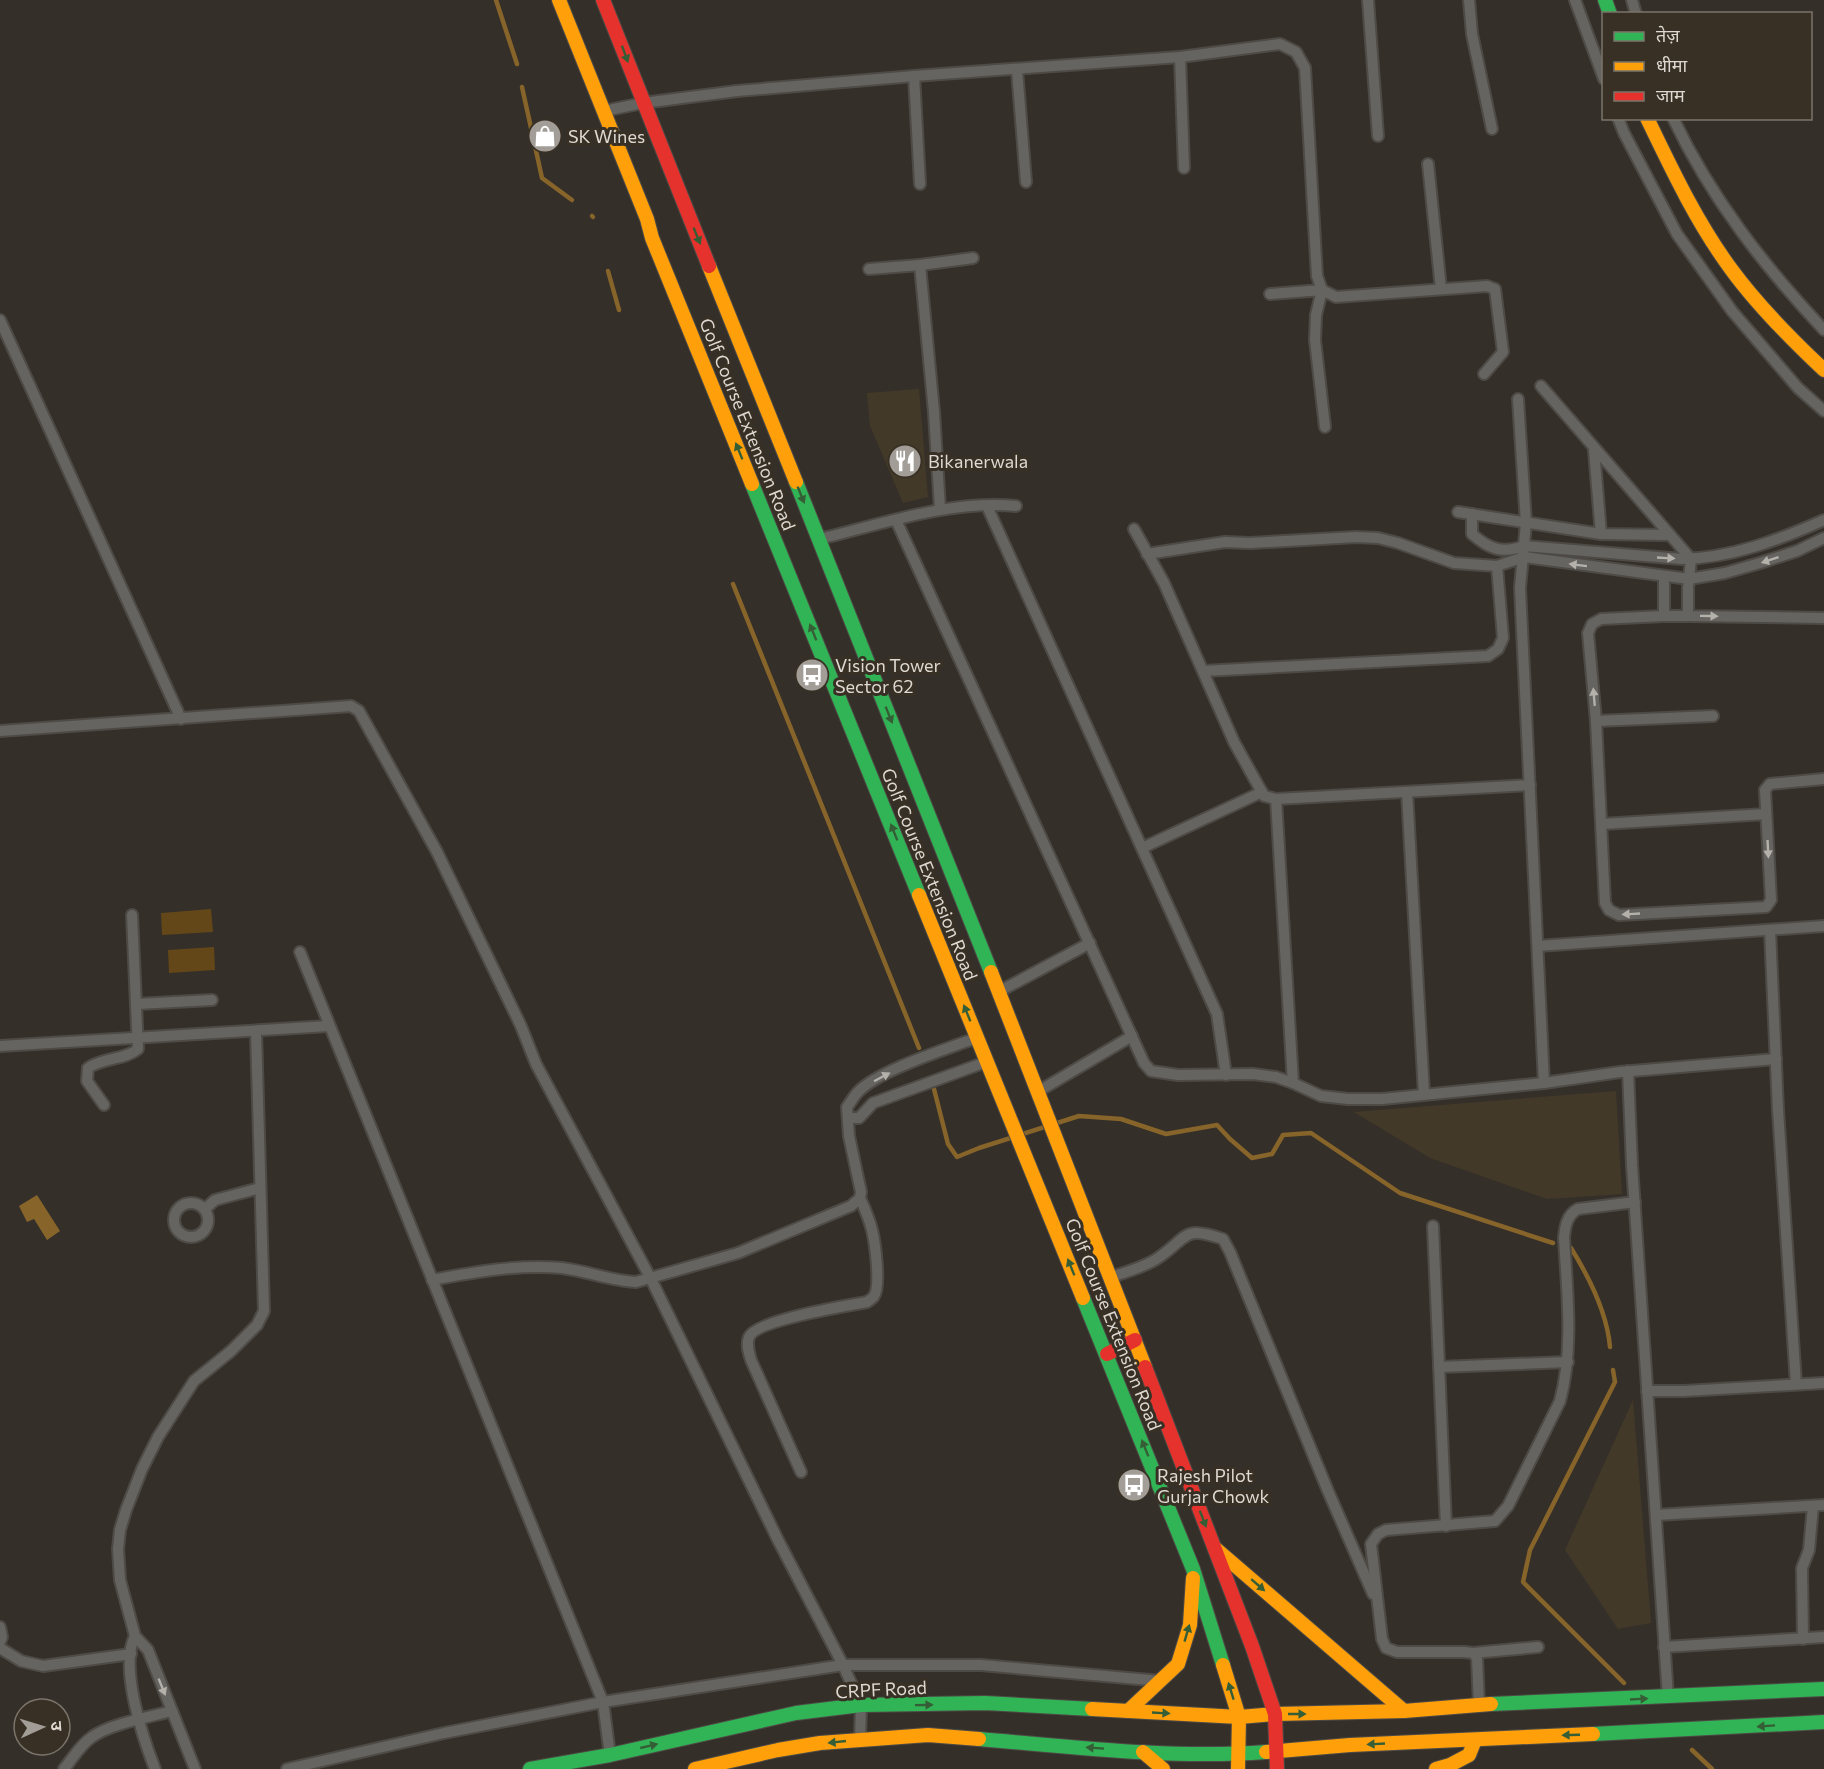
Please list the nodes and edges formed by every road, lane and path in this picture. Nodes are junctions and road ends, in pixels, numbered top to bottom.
1 (559, 0) edge
2 (603, 0) edge
3 (1368, 0) edge
4 (1469, 0) edge
5 (1575, 0) edge
6 (1180, 57) junction
7 (1017, 70) junction
8 (1602, 74) edge
9 (914, 76) junction
10 (643, 103) junction
11 (604, 111) junction
12 (1619, 120) edge
13 (1648, 120) edge
14 (1674, 120) edge
15 (1492, 129) dead end
16 (1378, 136) dead end
17 (1428, 165) dead end
18 (1184, 168) dead end
19 (1026, 182) dead end
20 (920, 184) dead end
21 (973, 258) dead end
22 (921, 265) junction
23 (869, 269) dead end
24 (1441, 289) junction
25 (1322, 290) junction
26 (1270, 294) dead end
27 (0, 320) edge
28 (1824, 330) edge
29 (1824, 370) edge
30 (1484, 374) dead end
31 (1541, 386) dead end
32 (1518, 399) dead end
33 (1824, 411) edge
34 (1325, 427) dead end
35 (1594, 449) junction
36 (987, 506) junction
37 (1016, 506) dead end
38 (940, 509) junction
39 (1458, 512) dead end
40 (1472, 514) junction
41 (896, 520) junction
42 (1824, 520) edge
43 (1526, 523) junction
44 (1134, 529) dead end
45 (1601, 534) junction
46 (1670, 535) junction
47 (1824, 538) edge
48 (819, 539) junction
49 (1524, 551) junction
50 (1147, 555) junction
51 (1691, 559) junction
52 (1497, 566) junction
53 (1664, 577) junction
54 (1689, 579) junction
55 (1664, 616) junction
56 (1688, 616) junction
57 (1824, 618) edge
58 (1203, 671) junction
59 (1713, 716) dead end
60 (181, 718) junction
61 (1596, 721) junction
62 (0, 731) edge
63 (1824, 779) edge
64 (1530, 786) junction
65 (1262, 792) junction
66 (1407, 792) junction
67 (1276, 799) junction
68 (1766, 814) junction
69 (1602, 824) junction
70 (1142, 848) junction
71 (132, 915) dead end
72 (1824, 926) edge
73 (1770, 930) junction
74 (1090, 944) junction
75 (1538, 946) junction
76 (300, 952) dead end
77 (1000, 992) junction
78 (212, 1000) dead end
79 (137, 1004) junction
80 (330, 1026) junction
81 (255, 1030) junction
82 (1132, 1036) junction
83 (139, 1037) junction
84 (976, 1038) junction
85 (0, 1046) edge
86 (1776, 1059) junction
87 (986, 1062) junction
88 (1628, 1071) junction
89 (1226, 1075) junction
90 (1293, 1083) junction
91 (1544, 1083) junction
92 (1039, 1090) junction
93 (1424, 1094) junction
94 (104, 1105) dead end
95 (848, 1118) junction
96 (260, 1188) junction
97 (860, 1198) junction
98 (1635, 1202) junction
99 (205, 1209) dead end
100 (1433, 1226) dead end
101 (1111, 1277) junction
102 (651, 1279) junction
103 (432, 1280) junction
104 (1135, 1340) junction
105 (1107, 1354) junction
106 (1568, 1362) junction
107 (1439, 1367) junction
108 (1824, 1383) edge
109 (1796, 1384) junction
110 (1647, 1391) junction
111 (801, 1472) dead end
112 (1819, 1505) edge
113 (1656, 1515) junction
114 (1446, 1526) junction
115 (1214, 1547) junction
116 (1193, 1569) junction
117 (1378, 1606) junction
118 (0, 1627) edge
119 (135, 1636) junction
120 (1824, 1637) edge
121 (1803, 1639) junction
122 (0, 1642) edge
123 (1538, 1647) dead end
124 (1665, 1647) junction
125 (0, 1648) edge
126 (1473, 1653) junction
127 (130, 1654) junction
128 (843, 1665) junction
129 (1161, 1681) junction
130 (1824, 1689) edge
131 (1668, 1697) junction
132 (603, 1702) junction
133 (861, 1705) junction
134 (1479, 1705) junction
135 (172, 1711) junction
136 (1128, 1711) junction
137 (1404, 1711) junction
138 (1275, 1714) junction
139 (1239, 1717) junction
140 (139, 1720) junction
141 (1824, 1722) edge
142 (860, 1740) junction
143 (1475, 1740) junction
144 (1143, 1752) junction
145 (1275, 1752) junction
146 (610, 1755) junction
147 (1237, 1755) junction
148 (64, 1769) edge
149 (155, 1769) edge
150 (195, 1769) edge
151 (286, 1769) edge
152 (530, 1769) edge
153 (694, 1769) edge
154 (1163, 1769) edge
155 (1238, 1769) edge
156 (1277, 1769) edge
157 (1436, 1769) edge

1 - 11 main road, Golf Course Extension Road
2 -> 10 main road, Golf Course Extension Road
3 - 16 street
4 - 15 street
5 - 8 street
6 - 7 street
6 - 18 street
6 - 25 street
7 - 9 street
7 - 19 street
9 - 10 street
9 - 20 street
10 - 11 street
10 -> 48 main road, Golf Course Extension Road
84 -> 11 main road, Golf Course Extension Road
12 - 33 street
13 - 29 main road
14 - 28 street
17 - 24 street
21 - 22 street
22 - 23 street
22 - 38 street
24 - 25 street
24 - 30 street
25 - 26 street
25 - 34 street
27 - 60 street
31 - 35 street
32 - 43 street
35 - 45 street
35 - 46 street
36 - 37 street
36 - 38 street
36 - 70 street
38 - 41 street
39 - 40 street
40 - 43 street
40 - 49 street
41 - 48 street
41 - 74 street
42 - 51 street
43 - 45 street
43 - 49 street
44 - 50 street
45 - 46 street
46 - 51 street
47 -> 54 street
48 -> 77 main road, Golf Course Extension Road
49 -> 51 street
49 - 52 street
53 -> 49 street
49 - 64 street
50 - 52 street
50 - 58 street
51 - 54 street
52 - 58 street
53 - 54 street
53 - 55 street
54 - 56 street
55 - 56 street
61 -> 55 street
56 -> 57 street
58 - 65 street
59 - 61 street
60 - 62 street
60 - 102 street
61 - 69 street
63 - 68 street
64 - 66 street
64 - 75 street
65 - 67 street
65 - 70 street
66 - 67 street
66 - 93 street
67 - 90 street
68 - 69 street
68 -> 69 street
70 - 89 street
71 - 79 street
72 - 73 street
73 - 75 street
73 - 86 street
74 - 77 street
74 - 82 street
75 - 91 street
76 - 80 street
77 - 92 main road, Golf Course Extension Road
78 - 79 street
79 - 83 street
80 - 81 street
80 - 103 street
81 - 83 street
81 - 96 street
82 - 89 street
82 - 92 street
83 - 85 street
83 - 94 street
84 - 87 main road, Golf Course Extension Road
95 -> 84 street
86 - 88 street
86 - 109 street
87 - 95 street
105 -> 87 main road, Golf Course Extension Road
88 - 91 street
88 - 98 street
89 - 90 street
90 - 93 street
91 - 93 street
92 - 101 main road, Golf Course Extension Road
95 - 97 street
96 - 99 street
96 - 119 street
97 - 102 street
97 - 111 street
98 - 106 street
98 - 110 street
100 - 107 street
101 - 104 main road, Golf Course Extension Road
101 - 117 street
102 - 103 street
102 - 128 street
103 - 132 street
104 - 105 main road
104 -> 115 main road, Golf Course Extension Road
116 -> 105 main road, Golf Course Extension Road
106 - 107 street
106 - 114 street
107 - 114 street
108 - 109 street
109 - 110 street
110 - 113 street
112 - 113 street
112 - 121 street
113 - 124 street
114 - 117 street
115 -> 137 main road
115 - 138 main road, Golf Course Extension Road
129 -> 116 main road
139 -> 116 main road, Golf Course Extension Road
117 - 126 street
118 - 122 street
119 - 127 street
119 -> 135 street
120 - 121 street
121 - 124 street
123 - 126 street
124 - 131 street
125 - 127 street
126 - 134 street
127 - 140 street
128 - 129 street
128 - 132 street
128 - 133 street
129 - 136 main road
130 - 131 main road, CRPF Road
134 -> 131 main road, CRPF Road
132 - 146 street
132 - 151 street
133 -> 136 main road, CRPF Road
133 - 142 street
146 -> 133 main road, CRPF Road
134 - 137 main road, CRPF Road
135 - 140 street
135 - 150 street
136 -> 139 main road, CRPF Road
138 -> 137 main road, CRPF Road
138 - 139 main road, CRPF Road
138 - 145 main road, Golf Course Extension Road
139 - 147 main road, Golf Course Extension Road
140 - 148 street
140 - 149 street
141 -> 143 main road
144 -> 142 main road
142 -> 153 main road
143 -> 145 main road
143 - 157 main road
144 - 147 main road
144 - 154 main road
145 - 147 main road
145 - 156 main road, Golf Course Extension Road
146 - 152 main road, CRPF Road
147 - 155 main road, Golf Course Extension Road

